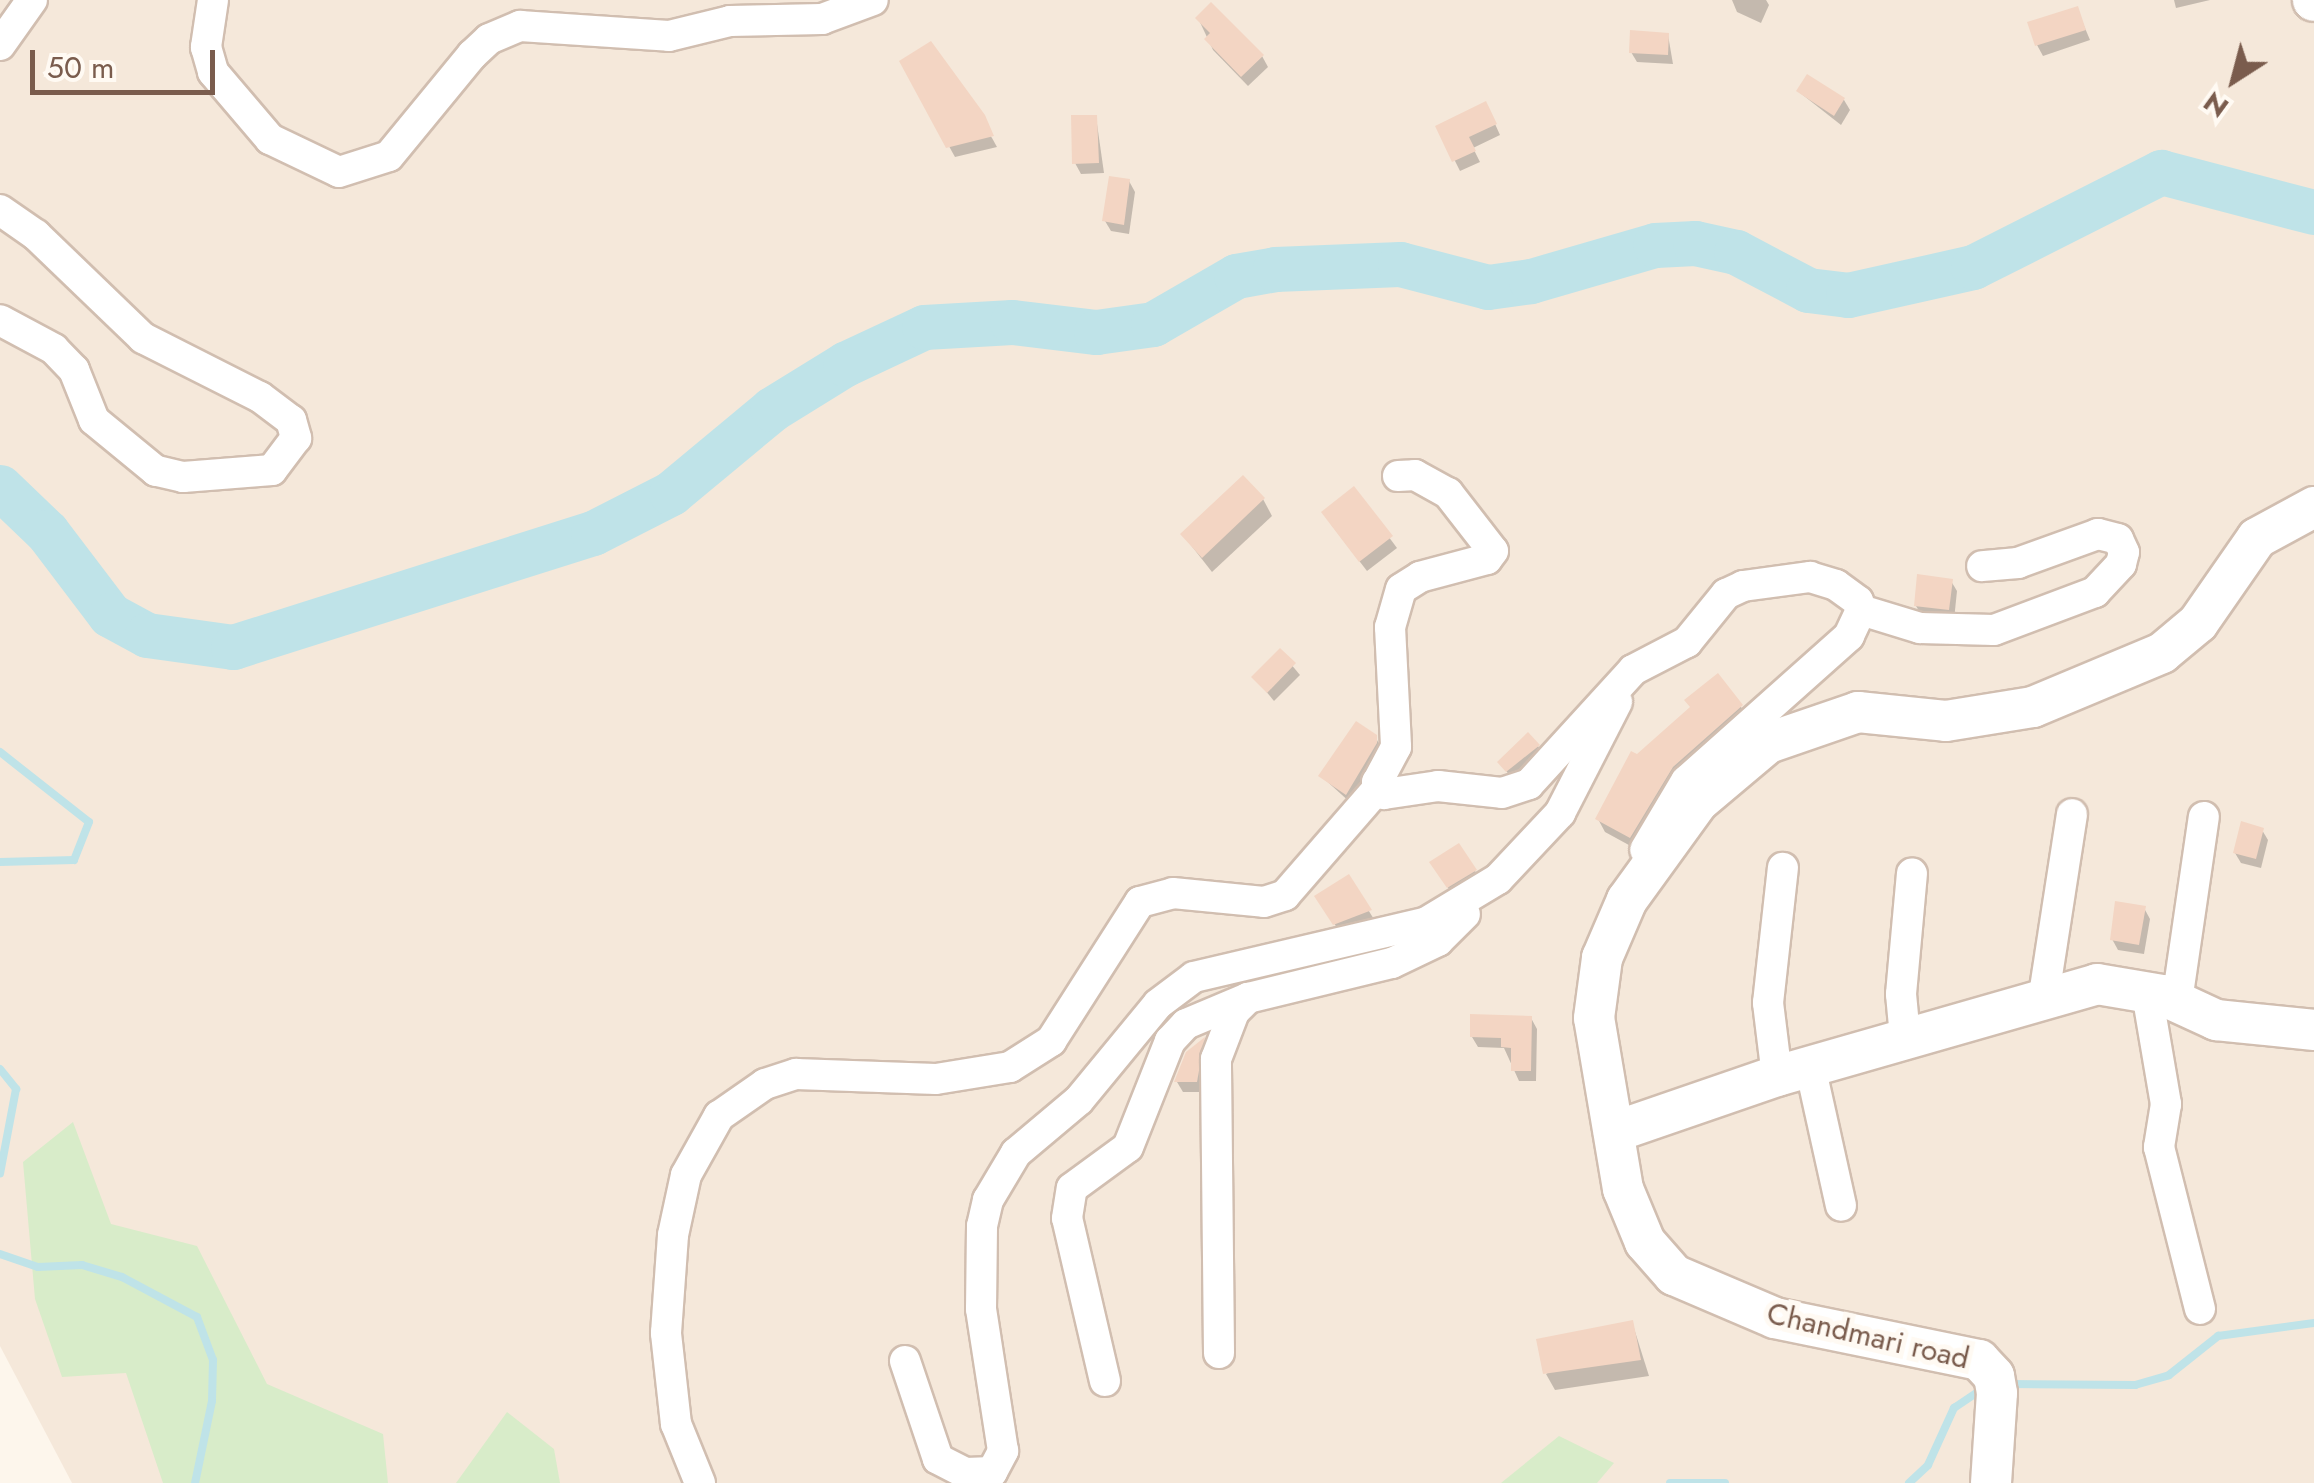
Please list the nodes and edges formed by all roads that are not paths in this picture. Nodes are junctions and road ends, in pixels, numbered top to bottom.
1 (32, 0) edge
2 (213, 0) edge
3 (873, 0) edge
4 (0, 45) edge
5 (0, 210) edge
6 (0, 320) edge
7 (1398, 476) dead end
8 (2314, 507) edge
9 (1982, 566) dead end
10 (1861, 610) junction
11 (1626, 681) junction
12 (1377, 788) junction
13 (2072, 814) dead end
14 (2204, 817) dead end
15 (1783, 868) dead end
16 (1912, 874) dead end
17 (1498, 880) junction
18 (1627, 900) junction
19 (2044, 995) junction
20 (2162, 997) junction
21 (1248, 998) junction
22 (2314, 1030) edge
23 (1905, 1037) junction
24 (1793, 1071) junction
25 (1614, 1132) junction
26 (1841, 1206) dead end
27 (2200, 1310) dead end
28 (1219, 1353) dead end
29 (904, 1361) dead end
30 (1105, 1381) dead end
31 (700, 1483) edge
32 (1991, 1483) edge

1 - 4 street
2 - 3 street
5 - 6 street
7 - 12 street
8 - 18 main road, Chandmari road
9 - 10 street
10 - 11 street
10 - 18 street
11 - 12 street
11 - 17 street
12 - 31 street
13 - 19 street
14 - 20 street
15 - 24 street
16 - 23 street
17 - 21 street
17 - 29 street
18 - 25 main road, Chandmari road
19 - 20 main road
19 - 23 main road
20 - 22 main road
20 - 27 street
21 - 28 street
21 - 30 street
23 - 24 main road
24 - 25 main road
24 - 26 street
25 - 32 main road, Chandmari road

